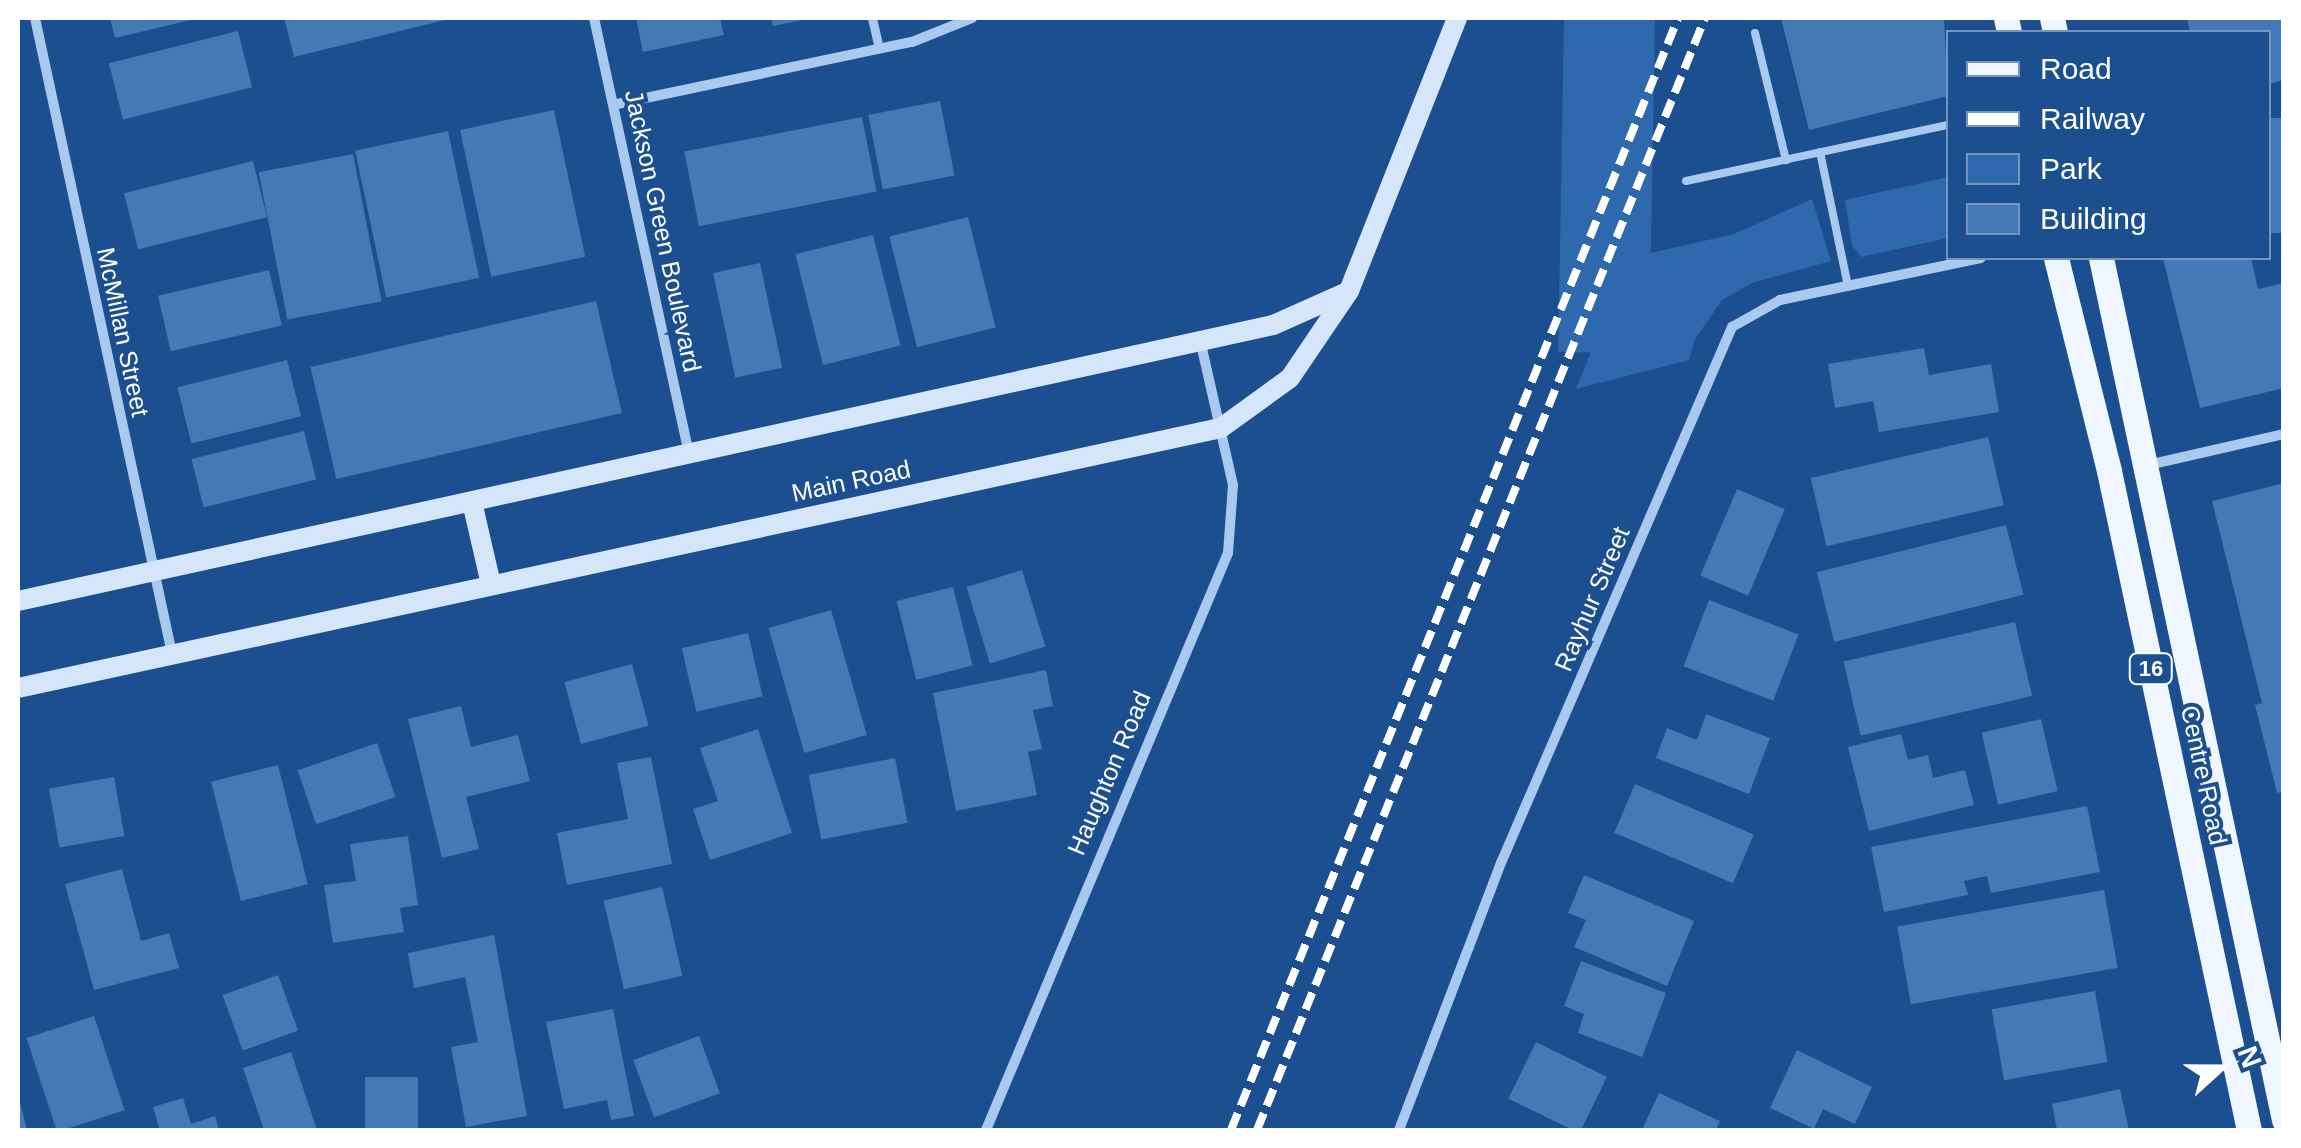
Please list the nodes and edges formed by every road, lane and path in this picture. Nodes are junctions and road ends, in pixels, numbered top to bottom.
1 (35, 18) edge
2 (594, 18) edge
3 (872, 18) edge
4 (972, 18) edge
5 (1457, 18) edge
6 (1755, 33) dead end
7 (879, 48) junction
8 (617, 104) junction
9 (1946, 125) edge
10 (1820, 152) junction
11 (1786, 160) junction
12 (1686, 181) dead end
13 (1972, 260) edge
14 (2056, 260) edge
15 (2102, 260) edge
16 (1848, 286) junction
17 (1348, 291) junction
18 (1200, 340) junction
19 (1221, 428) junction
20 (2284, 434) edge
21 (690, 454) junction
22 (2146, 465) junction
23 (472, 502) junction
24 (154, 571) junction
25 (490, 584) junction
26 (18, 601) edge
27 (172, 654) junction
28 (18, 688) edge
29 (2278, 1073) edge
30 (2238, 1082) junction
31 (2284, 1120) edge
32 (986, 1130) edge
33 (1399, 1130) edge
34 (2249, 1130) edge

1 - 24 street, McMillan Street
2 - 8 street, Jackson Green Boulevard
3 - 7 street
4 - 7 street
5 - 17 main road
6 - 11 lane
7 - 8 street
8 - 21 street, Jackson Green Boulevard
9 - 10 lane
10 - 11 lane
10 - 16 lane
11 - 12 lane
13 - 16 street, Rayhur Street
14 - 30 main road, Centre Road / 16
15 - 22 main road, Centre Road / 16
16 - 33 street, Rayhur Street
17 - 18 main road
17 - 19 main road
18 - 19 street, Haughton Road
18 - 21 main road
19 - 25 main road, Main Road
19 - 32 street, Haughton Road
20 - 22 street
21 - 23 main road
22 - 29 main road, Centre Road / 16
23 - 24 main road
23 - 25 main road
24 - 26 main road
24 - 27 street, McMillan Street
25 - 27 main road, Main Road
27 - 28 main road, Main Road
29 - 30 street
29 - 31 main road, Centre Road / 16
30 - 34 main road, Centre Road / 16

